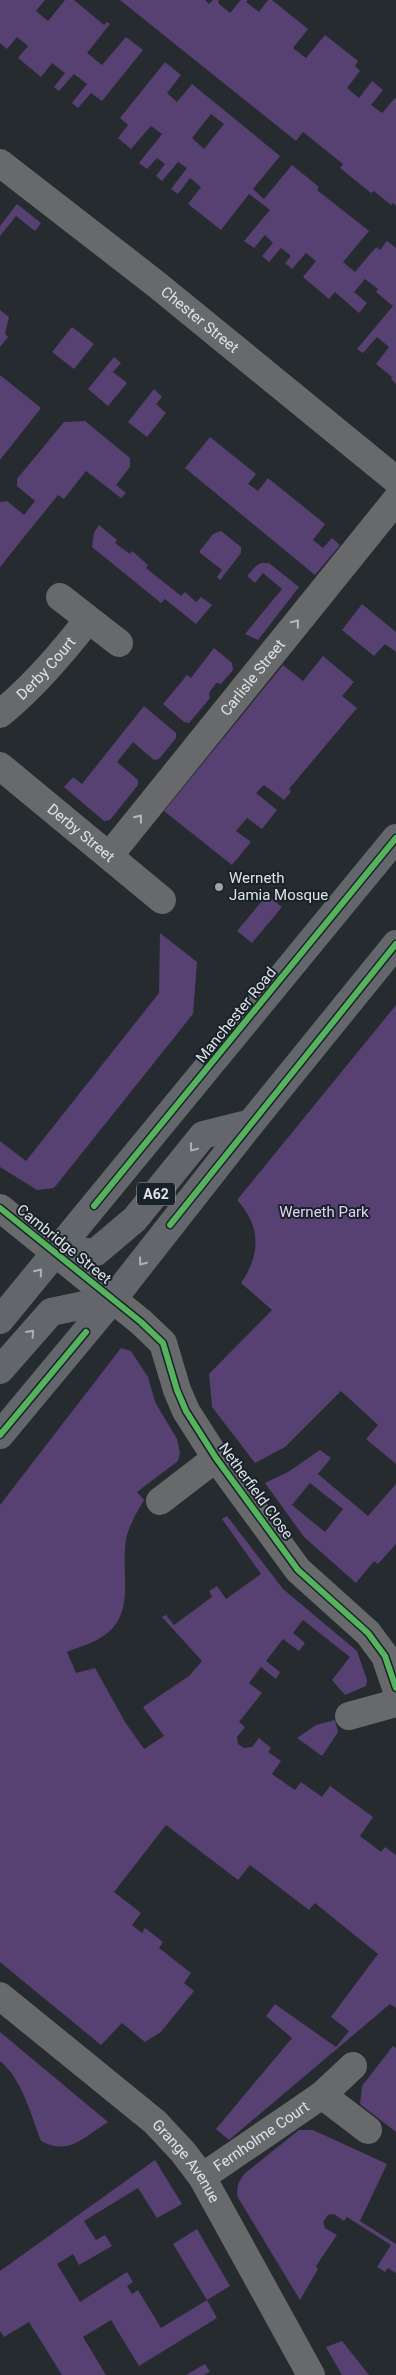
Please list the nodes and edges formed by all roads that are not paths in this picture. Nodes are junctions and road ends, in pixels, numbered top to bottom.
1 (3, 172) edge
2 (396, 480) edge
3 (396, 500) edge
4 (60, 597) dead end
5 (88, 620) junction
6 (119, 643) dead end
7 (0, 714) edge
8 (0, 766) edge
9 (396, 838) edge
10 (109, 856) junction
11 (162, 900) dead end
12 (396, 944) edge
13 (251, 1123) junction
14 (0, 1208) edge
15 (55, 1252) junction
16 (113, 1299) junction
17 (0, 1320) edge
18 (0, 1370) edge
19 (0, 1435) edge
20 (216, 1458) junction
21 (160, 1501) dead end
22 (396, 1688) edge
23 (396, 1703) edge
24 (349, 1716) dead end
25 (0, 1996) edge
26 (353, 2066) dead end
27 (322, 2095) junction
28 (368, 2130) dead end
29 (202, 2177) junction
30 (312, 2375) edge

1 - 2 street, Chester Street
10 -> 3 street, Carlisle Street
4 - 5 street
5 - 6 street
5 - 7 street, Derby Court
8 - 10 street, Derby Street
9 - 15 highway, Manchester Road / A62
10 - 11 street, Derby Street
12 - 13 highway, A62
13 -> 15 highway, A62
13 -> 16 highway, A62
14 - 15 street, Cambridge Street
15 - 16 street, Cambridge Street
17 -> 15 highway, Manchester Road / A62
18 -> 16 highway
16 - 19 highway, A62
16 - 20 street, Netherfield Close
20 - 21 street, Netherfield Close
20 - 22 street, Netherfield Close
23 - 24 street
25 - 29 street, Grange Avenue
26 - 27 street, Fernholme Court
27 - 28 street, Fernholme Court
27 - 29 street, Fernholme Court
29 - 30 street, Grange Avenue

